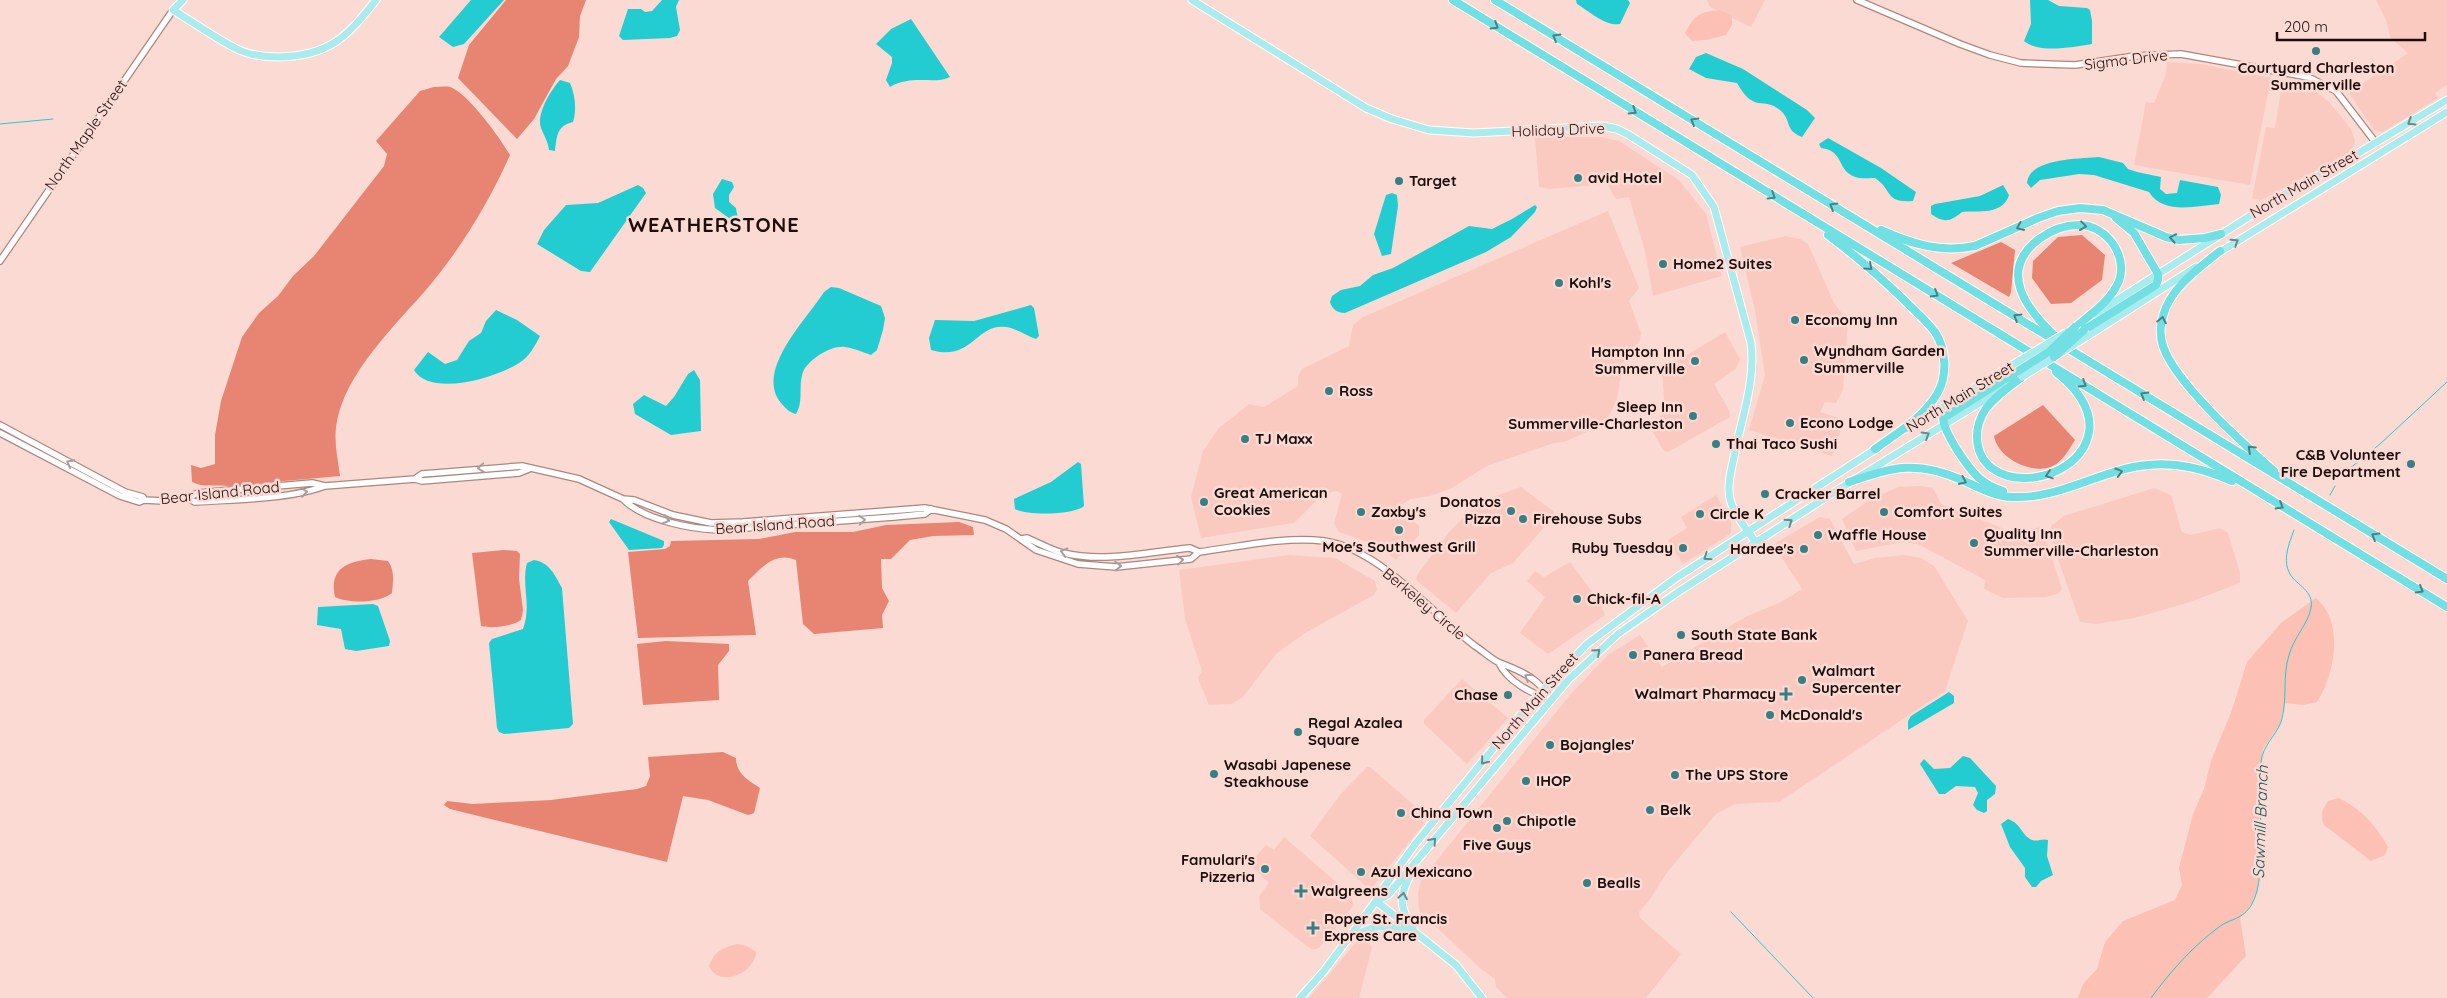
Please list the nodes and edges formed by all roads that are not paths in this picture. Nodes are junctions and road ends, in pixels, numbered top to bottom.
1 (174, 0) edge
2 (183, 0) edge
3 (376, 0) edge
4 (1192, 0) edge
5 (1453, 0) edge
6 (1495, 0) edge
7 (1857, 0) edge
8 (173, 10) junction
9 (2447, 100) edge
10 (2436, 106) junction
11 (2444, 114) edge
12 (2376, 143) junction
13 (2382, 153) junction
14 (2103, 210) junction
15 (1803, 215) junction
16 (1850, 216) junction
17 (2221, 234) junction
18 (2220, 251) junction
19 (0, 261) edge
20 (2158, 274) junction
21 (2082, 329) junction
22 (2026, 349) junction
23 (2073, 352) junction
24 (2054, 357) joint
25 (2018, 375) junction
26 (0, 425) edge
27 (1943, 425) junction
28 (0, 433) edge
29 (1875, 449) junction
30 (94, 475) junction
31 (90, 481) junction
32 (1849, 482) junction
33 (2286, 482) junction
34 (2257, 492) junction
35 (2034, 497) junction
36 (144, 500) junction
37 (1747, 530) junction
38 (1021, 540) junction
39 (1756, 543) junction
40 (1157, 552) joint
41 (1199, 552) junction
42 (1159, 562) joint
43 (2447, 579) edge
44 (2447, 607) edge
45 (1499, 663) junction
46 (1544, 687) junction
47 (1536, 696) junction
48 (1551, 700) junction
49 (1418, 857) junction
50 (1376, 901) junction
51 (1418, 934) junction
52 (1345, 943) junction
53 (1300, 998) edge
54 (1482, 998) edge

1 - 8 main road
2 - 8 main road
3 - 8 main road
4 - 37 main road, Holiday Drive
5 -> 15 highway
16 -> 6 highway
7 - 12 street, Sigma Drive
8 - 19 street, North Maple Street
9 - 10 main road, North Main Street
10 - 11 main road
10 -> 12 main road, North Main Street
11 - 13 main road, North Main Street
12 - 13 main road
12 - 17 main road, North Main Street
18 -> 13 main road, North Main Street
14 -> 16 highway
17 -> 14 highway
14 - 20 highway
15 -> 22 highway
15 -> 29 highway
23 -> 16 highway
17 - 20 main road, North Main Street
18 - 21 main road, North Main Street
33 -> 18 highway
20 - 21 highway
23 -> 21 highway
21 - 24 highway, bridge
21 - 25 highway, bridge
21 - 29 main road, North Main Street, bridge
22 -> 25 highway
22 -> 34 highway
33 -> 23 highway
24 - 25 main road, North Main Street, bridge
25 - 27 highway
30 -> 26 street, Bear Island Road
32 -> 27 main road, North Main Street
27 - 35 highway
28 - 31 street, Bear Island Road
29 - 37 main road, North Main Street
30 - 31 street
30 - 36 street, Bear Island Road
31 - 36 street, Bear Island Road
32 -> 35 highway
39 -> 32 main road, North Main Street
43 -> 33 highway
35 -> 34 highway
34 -> 44 highway
36 - 38 street, Bear Island Road
37 - 39 main road, Holiday Drive
37 -> 46 main road, North Main Street
40 -> 38 street, Bear Island Road
38 -> 42 street, Bear Island Road
48 -> 39 main road, North Main Street
40 - 41 street, Berkeley Circle
42 -> 41 street, Berkeley Circle
41 - 45 street, Berkeley Circle
46 -> 45 street, Berkeley Circle
45 - 47 street, Berkeley Circle
46 - 47 main road, North Main Street
46 - 48 street, Berkeley Circle
47 - 48 street, Berkeley Circle
47 -> 50 main road, North Main Street
49 -> 48 main road, North Main Street
49 - 50 main road, North Main Street
51 -> 49 main road
50 - 51 main road
50 - 52 main road, North Main Street
51 - 52 main road
51 - 54 main road
52 - 53 main road, North Main Street

